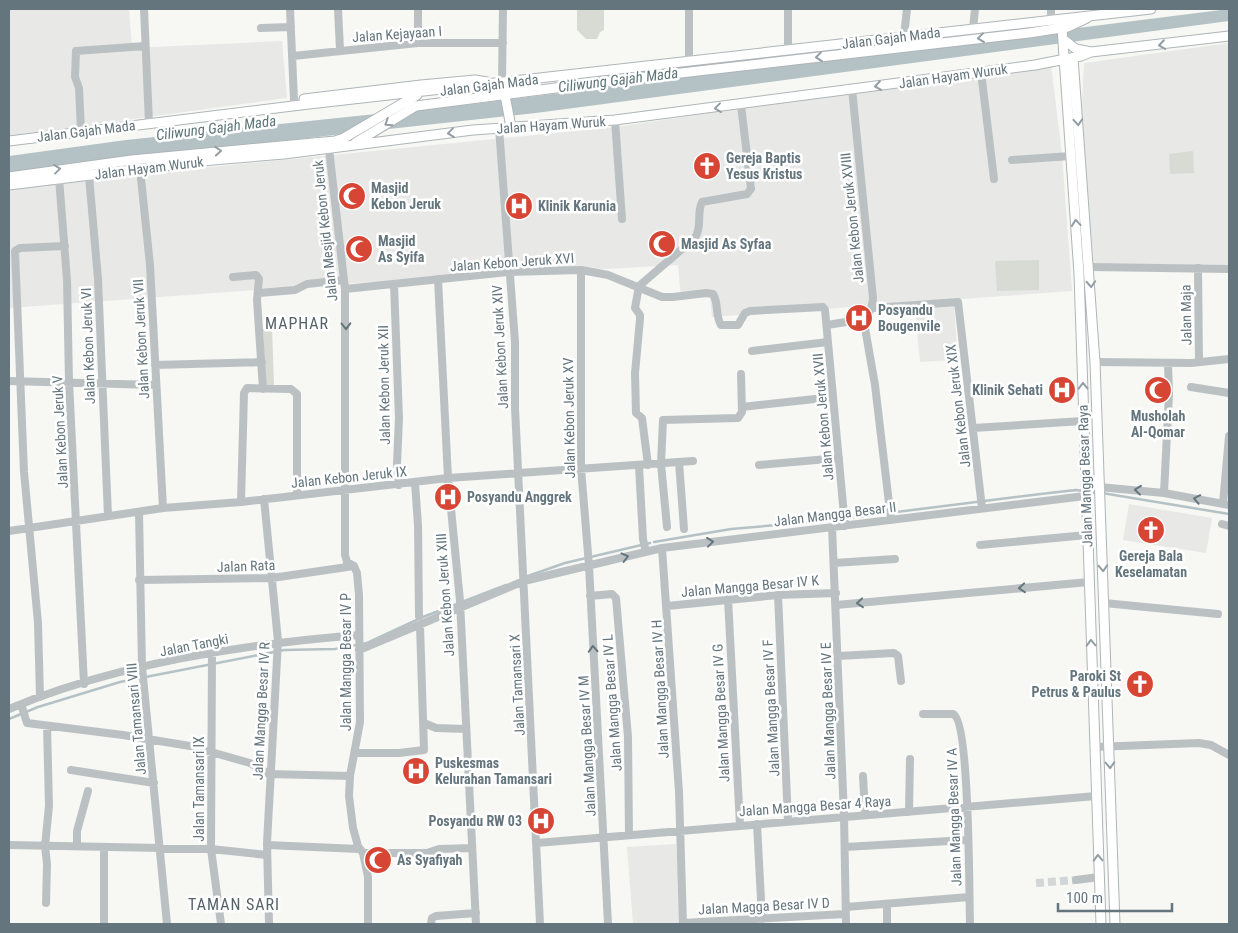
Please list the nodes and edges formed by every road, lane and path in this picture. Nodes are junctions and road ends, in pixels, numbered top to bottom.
1 (144, 9) edge
2 (290, 9) edge
3 (338, 9) edge
4 (418, 9) edge
5 (503, 9) edge
6 (689, 9) edge
7 (788, 9) edge
8 (907, 9) edge
9 (975, 9) edge
10 (1051, 9) edge
11 (1151, 9) edge
12 (1088, 13) edge
13 (1051, 20) junction
14 (291, 27) junction
15 (261, 28) dead end
16 (973, 29) junction
17 (904, 36) junction
18 (1229, 36) edge
19 (1064, 38) junction
20 (503, 42) junction
21 (418, 43) junction
22 (145, 46) junction
23 (340, 50) junction
24 (788, 50) junction
25 (1091, 52) junction
26 (293, 56) junction
27 (739, 56) junction
28 (1069, 59) junction
29 (689, 62) junction
30 (741, 66) junction
31 (981, 72) junction
32 (1075, 74) junction
33 (498, 84) junction
34 (1071, 88) junction
35 (852, 89) junction
36 (424, 93) junction
37 (506, 97) junction
38 (294, 100) junction
39 (741, 105) junction
40 (259, 110) junction
41 (615, 120) junction
42 (149, 122) junction
43 (510, 122) junction
44 (499, 128) junction
45 (81, 131) junction
46 (9, 141) edge
47 (329, 149) junction
48 (271, 156) junction
49 (1071, 156) junction
50 (1012, 160) dead end
51 (140, 169) junction
52 (89, 176) junction
53 (9, 177) edge
54 (59, 178) junction
55 (994, 179) dead end
56 (9, 185) edge
57 (1084, 193) junction
58 (1073, 194) junction
59 (622, 219) dead end
60 (65, 246) junction
61 (1090, 267) junction
62 (1198, 268) junction
63 (1229, 269) edge
64 (581, 270) junction
65 (508, 272) junction
66 (233, 277) dead end
67 (344, 280) junction
68 (438, 280) junction
69 (394, 284) junction
70 (639, 286) junction
71 (345, 289) junction
72 (259, 293) junction
73 (823, 307) joint
74 (873, 308) junction
75 (865, 320) junction
76 (827, 324) junction
77 (828, 342) junction
78 (752, 352) dead end
79 (1229, 358) edge
80 (1199, 361) junction
81 (262, 362) junction
82 (1095, 362) junction
83 (1168, 363) junction
84 (155, 365) junction
85 (741, 374) dead end
86 (9, 381) edge
87 (22, 381) junction
88 (69, 382) junction
89 (102, 383) junction
90 (156, 385) junction
91 (1191, 387) dead end
92 (263, 389) junction
93 (1229, 393) edge
94 (833, 396) junction
95 (742, 407) junction
96 (1099, 415) junction
97 (1083, 417) junction
98 (973, 428) junction
99 (1229, 436) edge
100 (839, 458) junction
101 (693, 461) dead end
102 (679, 462) junction
103 (661, 464) junction
104 (648, 465) junction
105 (639, 466) junction
106 (759, 466) dead end
107 (581, 468) junction
108 (520, 475) junction
109 (448, 478) junction
110 (415, 483) junction
111 (399, 485) junction
112 (1101, 487) junction
113 (346, 490) junction
114 (1085, 493) junction
115 (1164, 493) junction
116 (297, 495) junction
117 (264, 499) junction
118 (241, 502) junction
119 (1226, 504) edge
120 (982, 505) junction
121 (164, 508) junction
122 (139, 512) junction
123 (108, 516) junction
124 (891, 519) junction
125 (78, 520) junction
126 (845, 524) junction
127 (667, 527) dead end
128 (832, 527) junction
129 (30, 528) junction
130 (684, 529) dead end
131 (9, 530) edge
132 (1086, 535) junction
133 (980, 545) dead end
134 (645, 547) junction
135 (662, 548) junction
136 (895, 559) dead end
137 (834, 563) junction
138 (588, 564) junction
139 (354, 566) junction
140 (272, 578) junction
141 (139, 580) junction
142 (524, 581) junction
143 (1089, 582) junction
144 (836, 592) junction
145 (778, 595) junction
146 (590, 596) junction
147 (728, 599) junction
148 (1104, 602) junction
149 (836, 605) junction
150 (460, 606) junction
151 (667, 606) junction
152 (1090, 613) junction
153 (1105, 614) junction
154 (1218, 614) dead end
155 (419, 616) dead end
156 (420, 626) junction
157 (359, 636) junction
158 (278, 645) junction
159 (359, 649) junction
160 (838, 656) junction
161 (213, 660) junction
162 (143, 673) junction
163 (901, 681) dead end
164 (84, 684) junction
165 (40, 697) junction
166 (22, 708) junction
167 (9, 709) edge
168 (923, 714) dead end
169 (424, 723) junction
170 (46, 726) junction
171 (466, 729) junction
172 (150, 739) junction
173 (1094, 747) junction
174 (1110, 747) junction
175 (211, 752) junction
176 (356, 753) junction
177 (1229, 755) edge
178 (910, 759) dead end
179 (71, 770) dead end
180 (269, 774) junction
181 (350, 776) junction
182 (863, 776) dead end
183 (154, 783) junction
184 (88, 791) dead end
185 (1096, 796) junction
186 (967, 809) junction
187 (909, 812) junction
188 (866, 814) junction
189 (844, 816) junction
190 (788, 821) junction
191 (758, 824) junction
192 (740, 825) junction
193 (678, 830) junction
194 (629, 835) junction
195 (604, 837) junction
196 (1119, 838) dead end
197 (967, 840) junction
198 (537, 843) junction
199 (9, 845) edge
200 (267, 845) junction
201 (45, 846) junction
202 (77, 846) junction
203 (104, 847) junction
204 (845, 847) junction
205 (472, 848) junction
206 (160, 849) junction
207 (211, 850) junction
208 (361, 851) junction
209 (1115, 852) junction
210 (267, 855) junction
211 (1099, 877) junction
212 (1076, 880) tunnel mouth
213 (967, 898) junction
214 (46, 903) dead end
215 (887, 904) junction
216 (846, 910) junction
217 (476, 913) junction
218 (762, 919) junction
219 (104, 924) edge
220 (167, 924) edge
221 (221, 924) edge
222 (269, 924) edge
223 (368, 924) edge
224 (431, 924) edge
225 (476, 924) edge
226 (540, 924) edge
227 (608, 924) edge
228 (683, 924) edge
229 (846, 924) edge
230 (887, 924) edge
231 (970, 924) edge
232 (1101, 924) edge
233 (1115, 924) edge

1 - 22 street
2 - 14 street
3 - 23 street
4 - 21 street
5 - 20 street
6 - 29 street
7 - 24 street
8 - 17 street
9 - 16 street
10 - 13 street
11 - 12 main road, Jalan Gajah Mada
12 - 13 main road, Jalan Gajah Mada
12 - 19 main road, Jalan Gajah Mada
13 - 16 main road, Jalan Gajah Mada
14 - 15 street
14 - 26 street
16 - 17 main road, Jalan Gajah Mada
17 - 24 main road, Jalan Gajah Mada
18 -> 25 main road, Jalan Hayam Wuruk
19 - 25 main road, Jalan Hayam Wuruk
19 - 28 main road, Jalan Mangga Besar Raya
19 -> 30 main road, Jalan Gajah Mada
20 - 21 street, Jalan Kejayaan I
20 - 33 street
21 - 23 street, Jalan Kejayaan I
22 - 42 street
22 - 45 street
23 - 26 street, Jalan Kejayaan I
24 - 27 main road, Jalan Gajah Mada
25 - 28 main road, Jalan Hayam Wuruk
25 - 32 main road
26 - 38 street
27 - 29 main road, Jalan Gajah Mada
27 - 30 main road
28 - 31 main road, Jalan Hayam Wuruk
28 - 32 main road, Jalan Mangga Besar Raya
28 - 34 main road, Jalan Mangga Besar Raya
29 - 33 main road, Jalan Gajah Mada
30 - 37 main road, Jalan Gajah Mada
31 -> 35 main road, Jalan Hayam Wuruk
31 - 55 street
32 - 34 main road, Jalan Mangga Besar Raya
33 - 36 main road, Jalan Gajah Mada
33 - 37 main road
33 - 38 main road
34 - 49 main road, Jalan Mangga Besar Raya
34 -> 57 main road, Jalan Mangga Besar Raya
35 - 39 main road, Jalan Hayam Wuruk
35 - 74 street, Jalan Kebon Jeruk XVIII
36 - 40 main road, Jalan Gajah Mada
53 -> 36 main road, Jalan Hayam Wuruk
37 - 43 main road
37 -> 48 main road, Jalan Gajah Mada
38 - 40 main road
39 -> 41 main road, Jalan Hayam Wuruk
39 - 70 street
40 - 42 main road, Jalan Gajah Mada
41 - 43 main road, Jalan Hayam Wuruk
41 - 59 street
42 - 45 main road, Jalan Gajah Mada
43 - 44 main road, Jalan Hayam Wuruk
44 -> 47 main road, Jalan Hayam Wuruk
44 - 65 street, Jalan Kebon Jeruk XIV
45 - 46 main road, Jalan Gajah Mada
47 - 48 main road, Jalan Hayam Wuruk
47 - 67 street, Jalan Mesjid Kebon Jeruk
48 - 51 main road, Jalan Hayam Wuruk
49 - 50 street
49 - 58 main road, Jalan Mangga Besar Raya
51 - 52 main road, Jalan Hayam Wuruk
51 - 84 street, Jalan Kebon Jeruk VII
52 - 54 main road, Jalan Hayam Wuruk
52 - 89 street, Jalan Kebon Jeruk VI
54 - 56 main road, Jalan Hayam Wuruk
54 - 60 street, Jalan Kebon Jeruk V
57 - 58 main road
57 - 61 main road, Jalan Mangga Besar Raya
97 -> 58 main road, Jalan Mangga Besar Raya
60 - 87 street
60 - 88 street, Jalan Kebon Jeruk V
61 - 62 street
61 -> 82 main road, Jalan Mangga Besar Raya
62 - 63 street
62 - 80 street, Jalan Maja
64 - 65 street, Jalan Kebon Jeruk XVI
64 - 70 street, Jalan Kebon Jeruk XVI
64 - 107 street, Jalan Kebon Jeruk XV
65 - 68 street, Jalan Kebon Jeruk XVI
65 - 108 street, Jalan Kebon Jeruk XIV
66 - 72 street
67 - 71 street, Jalan Mesjid Kebon Jeruk
67 - 72 street
68 - 69 street, Jalan Kebon Jeruk XVI
68 - 109 street, Jalan Kebon Jeruk XIII
69 - 71 street, Jalan Kebon Jeruk XVI
69 - 111 street, Jalan Kebon Jeruk XII
70 - 73 street, Jalan Kebon Jeruk XVI
70 - 104 street
71 -> 113 street, Jalan Mesjid Kebon Jeruk
72 - 81 street
73 - 76 street, Jalan Kebon Jeruk XVII
74 - 75 street
74 - 98 street, Jalan Kebon Jeruk XIX
75 - 76 street
75 - 124 street
76 - 77 street, Jalan Kebon Jeruk XVII
77 - 78 street
77 - 94 street, Jalan Kebon Jeruk XVII
79 - 80 street
80 - 83 street
81 - 84 street
81 - 92 street
82 - 83 street
82 - 96 main road, Jalan Mangga Besar Raya
83 - 115 street
84 - 90 street, Jalan Kebon Jeruk VII
85 - 95 street
86 - 87 street
87 - 88 street
87 - 129 street
88 - 89 street
88 - 125 street, Jalan Kebon Jeruk V
89 - 90 street
89 - 123 street, Jalan Kebon Jeruk VI
90 - 121 street, Jalan Kebon Jeruk VII
91 - 93 street
92 - 116 street
92 - 118 street
94 - 95 street
94 - 100 street, Jalan Kebon Jeruk XVII
95 - 103 street
96 - 97 main road
96 - 112 main road, Jalan Mangga Besar Raya
97 - 98 street
97 - 114 main road, Jalan Mangga Besar Raya
98 - 120 street, Jalan Kebon Jeruk XIX
99 - 119 street
100 - 106 street
100 - 126 street, Jalan Kebon Jeruk XVII
101 - 102 street, Jalan Kebon Jeruk IX
102 - 103 street, Jalan Kebon Jeruk IX
102 - 130 street
103 - 104 street, Jalan Kebon Jeruk IX
103 - 127 street
104 - 105 street, Jalan Kebon Jeruk IX
105 - 107 street, Jalan Kebon Jeruk IX
105 - 134 street
107 - 108 street, Jalan Kebon Jeruk IX
107 - 138 street, Jalan Kebon Jeruk XV
108 - 109 street, Jalan Kebon Jeruk IX
108 - 142 street, Jalan Tamansari X
109 - 110 street, Jalan Kebon Jeruk IX
109 - 150 street, Jalan Kebon Jeruk XIII
110 - 111 street, Jalan Kebon Jeruk IX
110 - 155 street
111 - 113 street, Jalan Kebon Jeruk IX
115 -> 112 street
112 -> 148 main road, Jalan Mangga Besar Raya
113 - 116 street, Jalan Kebon Jeruk IX
113 - 139 street, Jalan Mangga Besar IV P
114 - 120 street, Jalan Mangga Besar II
114 - 132 main road, Jalan Mangga Besar Raya
119 -> 115 street
116 - 117 street, Jalan Kebon Jeruk IX
117 - 118 street, Jalan Kebon Jeruk IX
117 - 140 street, Jalan Mangga Besar IV R
118 - 121 street, Jalan Kebon Jeruk IX
120 - 124 street, Jalan Mangga Besar II
121 - 122 street, Jalan Kebon Jeruk IX
122 - 123 street, Jalan Kebon Jeruk IX
122 - 141 street, Jalan Tamansari VIII
123 - 125 street, Jalan Kebon Jeruk IX
124 - 126 street, Jalan Mangga Besar II
125 - 129 street, Jalan Kebon Jeruk IX
125 - 164 street, Jalan Kebon Jeruk V
126 - 128 street, Jalan Mangga Besar II
135 -> 128 street, Jalan Mangga Besar II
128 - 137 street, Jalan Mangga Besar IV E
129 - 131 street, Jalan Kebon Jeruk IX
129 - 165 street
132 - 133 street
132 - 143 main road, Jalan Mangga Besar Raya
134 - 135 street, Jalan Mangga Besar II
138 -> 134 street, Jalan Mangga Besar II
135 - 151 street, Jalan Mangga Besar IV H
136 - 137 street
137 - 144 street, Jalan Mangga Besar IV E
138 - 142 street, Jalan Mangga Besar II
138 - 146 street, Jalan Mangga Besar IV M
139 - 140 street, Jalan Rata
139 - 157 street, Jalan Mangga Besar IV P
140 - 141 street, Jalan Rata
140 - 158 street, Jalan Mangga Besar IV R
141 - 162 street, Jalan Tamansari VIII
142 - 150 street, Jalan Mangga Besar II
142 - 198 street, Jalan Tamansari X
143 -> 149 street
143 - 152 main road, Jalan Mangga Besar Raya
144 - 145 street, Jalan Mangga Besar IV K
144 - 149 street, Jalan Mangga Besar IV E
145 - 147 street, Jalan Mangga Besar IV K
145 - 190 street, Jalan Mangga Besar IV F
146 - 194 street, Jalan Mangga Besar IV L
195 -> 146 street, Jalan Mangga Besar IV M
147 - 151 street, Jalan Mangga Besar IV K
147 - 192 street, Jalan Mangga Besar IV G
148 - 153 main road, Jalan Mangga Besar Raya
148 - 154 street
149 - 160 street, Jalan Mangga Besar IV E
150 - 156 street, Jalan Mangga Besar II
150 - 171 street, Jalan Kebon Jeruk XIII
151 - 193 street, Jalan Mangga Besar IV H
152 - 153 main road
173 -> 152 main road, Jalan Mangga Besar Raya
153 - 174 main road, Jalan Mangga Besar Raya
156 - 159 street, Jalan Mangga Besar II
156 - 169 street
157 - 158 street, Jalan Tangki
157 - 159 street, Jalan Mangga Besar IV P
158 - 161 street, Jalan Tangki
158 - 180 street, Jalan Mangga Besar IV R
159 - 176 street, Jalan Mangga Besar IV P
160 - 163 street
160 - 189 street, Jalan Mangga Besar IV E
161 - 162 street, Jalan Tangki
161 - 175 street, Jalan Tamansari IX
162 - 164 street, Jalan Tangki
162 - 172 street, Jalan Tamansari VIII
164 - 165 street, Jalan Tangki
165 - 166 street, Jalan Tangki
166 - 167 street, Jalan Tangki
166 - 170 street
168 - 186 street, Jalan Mangga Besar IV A
169 - 171 street
169 - 176 street
170 - 172 street
170 - 201 street
171 - 205 street, Jalan Kebon Jeruk XIII
172 - 175 street
172 - 183 street, Jalan Tamansari VIII
173 - 174 street
173 - 185 main road, Jalan Mangga Besar Raya
174 - 177 street
174 -> 209 main road, Jalan Mangga Besar Raya
175 - 180 street
175 - 207 street, Jalan Tamansari IX
176 - 181 street, Jalan Mangga Besar IV P
178 - 187 street
179 - 183 street
180 - 181 street
180 - 200 street, Jalan Mangga Besar IV R
181 - 208 street, Jalan Mangga Besar IV P
182 - 188 street
183 - 206 street, Jalan Tamansari VIII
184 - 202 street
185 - 186 street, Jalan Mangga Besar 4 Raya
211 -> 185 main road, Jalan Mangga Besar Raya
186 - 187 street, Jalan Mangga Besar 4 Raya
186 - 197 street, Jalan Mangga Besar IV A
187 - 188 street, Jalan Mangga Besar 4 Raya
188 - 189 street, Jalan Mangga Besar 4 Raya
189 - 190 street, Jalan Mangga Besar 4 Raya
189 - 204 street, Jalan Mangga Besar IV E
190 - 191 street, Jalan Mangga Besar 4 Raya
191 - 192 street, Jalan Mangga Besar 4 Raya
191 - 218 street
192 - 193 street, Jalan Mangga Besar 4 Raya
193 - 194 street, Jalan Mangga Besar 4 Raya
193 - 228 street, Jalan Mangga Besar IV H
194 - 195 street, Jalan Mangga Besar 4 Raya
195 - 198 street, Jalan Mangga Besar 4 Raya
195 - 227 street, Jalan Mangga Besar IV M
196 - 209 main road
197 - 204 street
197 - 213 street, Jalan Mangga Besar IV A
198 - 226 street, Jalan Tamansari X
199 - 201 street
200 - 208 street
200 - 210 street, Jalan Mangga Besar IV R
201 - 202 street
201 - 214 street
202 - 203 street
203 - 206 street
203 - 219 street
204 - 216 street, Jalan Mangga Besar IV E
205 - 208 street
205 - 217 street, Jalan Kebon Jeruk XIII
206 - 207 street
206 - 220 street, Jalan Tamansari VIII
207 - 210 street
207 - 221 street, Jalan Tamansari IX
208 - 223 street, Jalan Mangga Besar IV P
209 - 233 main road, Jalan Mangga Besar Raya
210 - 222 street, Jalan Mangga Besar IV R
211 - 212 street
211 - 232 main road, Jalan Mangga Besar Raya
213 - 215 street, Jalan Magga Besar IV D
213 - 231 street, Jalan Mangga Besar IV A
215 - 216 street, Jalan Magga Besar IV D
215 - 230 street
216 - 218 street, Jalan Magga Besar IV D
216 - 229 street, Jalan Mangga Besar IV E
217 - 224 street
217 - 225 street, Jalan Kebon Jeruk XIII
218 - 228 street, Jalan Magga Besar IV D

